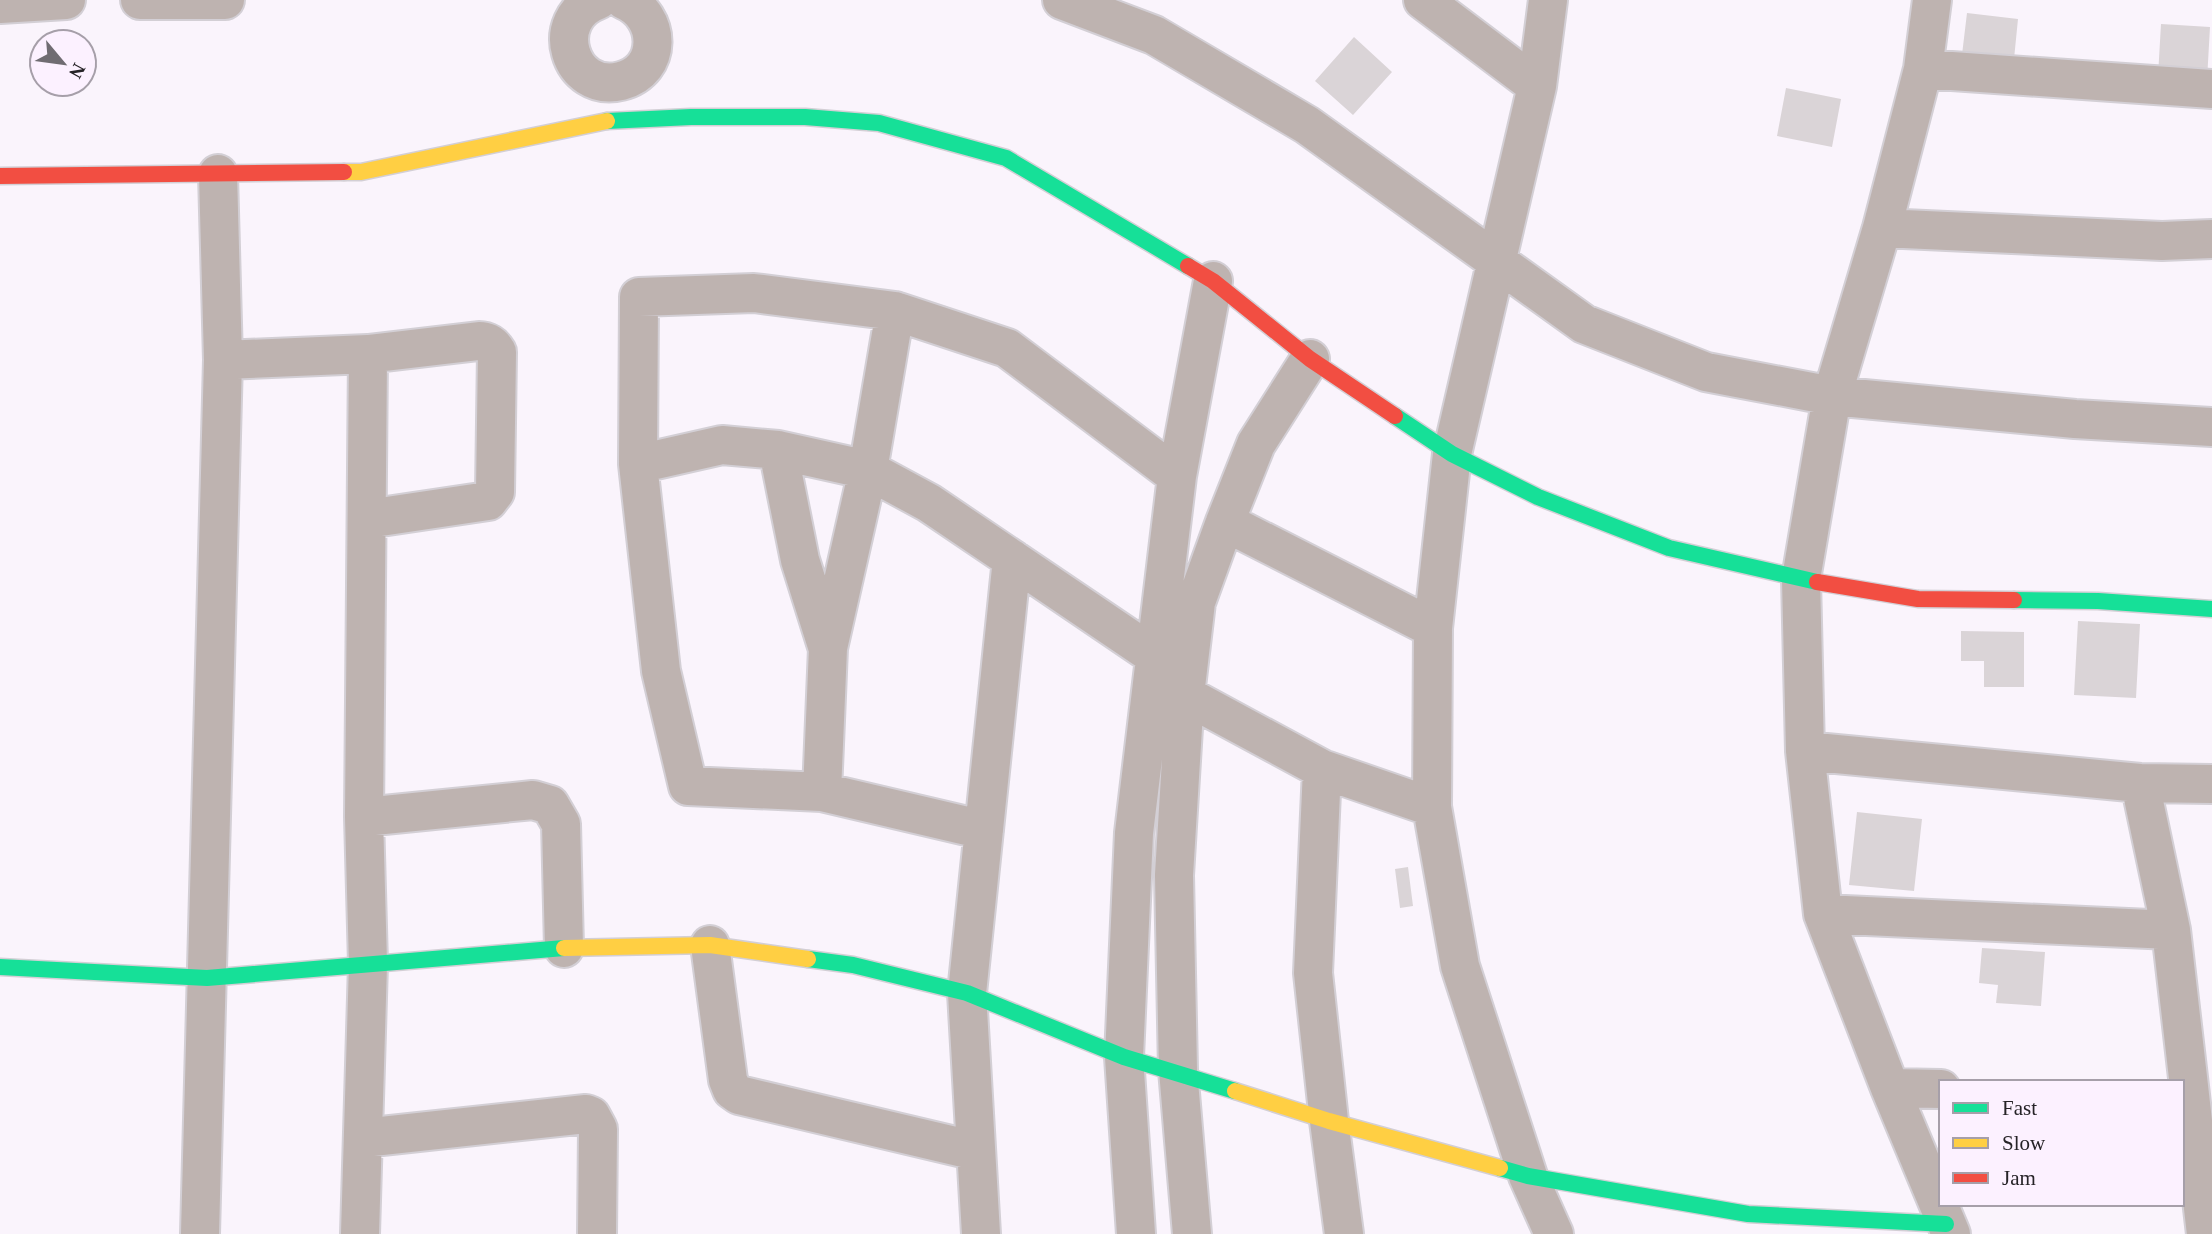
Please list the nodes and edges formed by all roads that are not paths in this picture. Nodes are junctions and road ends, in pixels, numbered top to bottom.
1 (66, 0) edge
2 (140, 0) edge
3 (213, 0) edge
4 (225, 0) edge
5 (598, 0) edge
6 (624, 0) edge
7 (1062, 0) edge
8 (1423, 0) edge
9 (1548, 0) edge
10 (1932, 0) edge
11 (0, 4) edge
12 (1923, 69) junction
13 (607, 82) junction
14 (1537, 86) junction
15 (2212, 89) edge
16 (603, 121) junction
17 (218, 174) junction
18 (0, 176) edge
19 (1882, 228) junction
20 (2212, 239) edge
21 (1496, 261) junction
22 (1213, 281) junction
23 (895, 311) junction
24 (368, 354) junction
25 (1310, 359) junction
26 (223, 360) junction
27 (1832, 396) junction
28 (2212, 427) edge
29 (778, 450) junction
30 (1451, 454) junction
31 (638, 464) junction
32 (869, 470) junction
33 (1177, 476) junction
34 (367, 519) junction
35 (1225, 522) junction
36 (1012, 559) junction
37 (1801, 579) junction
38 (2205, 617) edge
39 (1433, 628) junction
40 (828, 648) junction
41 (1155, 656) junction
42 (1185, 695) junction
43 (1805, 751) junction
44 (1322, 769) junction
45 (2140, 783) junction
46 (2212, 784) edge
47 (822, 792) junction
48 (1432, 807) junction
49 (364, 817) junction
50 (984, 830) junction
51 (1823, 914) junction
52 (2171, 930) junction
53 (710, 945) junction
54 (564, 948) junction
55 (368, 964) junction
56 (0, 967) edge
57 (206, 978) junction
58 (967, 993) junction
59 (1124, 1057) junction
60 (1178, 1072) junction
61 (1890, 1088) junction
62 (1939, 1089) edge
63 (2186, 1097) edge
64 (1329, 1121) junction
65 (363, 1138) junction
66 (976, 1151) junction
67 (1528, 1176) junction
68 (1939, 1205) edge
69 (1939, 1206) edge
70 (1949, 1229) edge
71 (200, 1234) edge
72 (360, 1234) edge
73 (597, 1234) edge
74 (981, 1234) edge
75 (1136, 1234) edge
76 (1192, 1234) edge
77 (1345, 1234) edge
78 (1554, 1234) edge
79 (2206, 1234) edge

1 - 11 street
2 - 3 street
3 - 4 street
5 - 13 street
6 - 13 street
7 - 21 street
8 - 14 street
9 - 14 street
10 - 12 street
12 - 15 street
12 - 19 street
13 - 16 street
14 - 21 street
16 - 17 street
16 - 22 street
17 - 18 street
17 - 26 street
19 - 20 street
19 - 27 street
21 - 27 street
21 - 30 street
22 - 25 street
22 - 33 street
23 - 31 street
23 - 32 street
23 - 33 street
24 - 26 street
24 - 34 street
24 - 34 street
25 - 30 street
25 - 35 street
26 - 57 street
27 - 28 street
27 - 37 street
29 - 31 street
29 - 32 street
29 - 40 street
30 - 37 street
30 - 39 street
31 - 47 street
32 - 36 street
32 - 40 street
33 - 41 street
34 - 49 street
35 - 39 street
35 - 42 street
36 - 41 street
36 - 50 street
37 - 38 street
37 - 43 street
39 - 48 street
40 - 47 street
41 - 59 street
42 - 44 street
42 - 60 street
43 - 45 street
43 - 51 street
44 - 48 street
44 - 64 street
45 - 46 street
45 - 52 street
47 - 50 street
48 - 67 street
49 - 54 street
49 - 55 street
50 - 58 street
51 - 52 street
51 - 61 street
52 - 63 street
53 - 54 street
53 - 58 street
53 - 66 street
54 - 55 street
55 - 57 street
55 - 65 street
56 - 57 street
57 - 71 street
58 - 59 street
58 - 66 street
59 - 60 street
59 - 75 street
60 - 64 street
60 - 76 street
61 - 62 street
61 - 68 street
63 - 79 street
64 - 67 street
64 - 77 street
65 - 72 street
65 - 73 street
66 - 74 street
67 - 70 street
67 - 78 street
69 - 70 street

